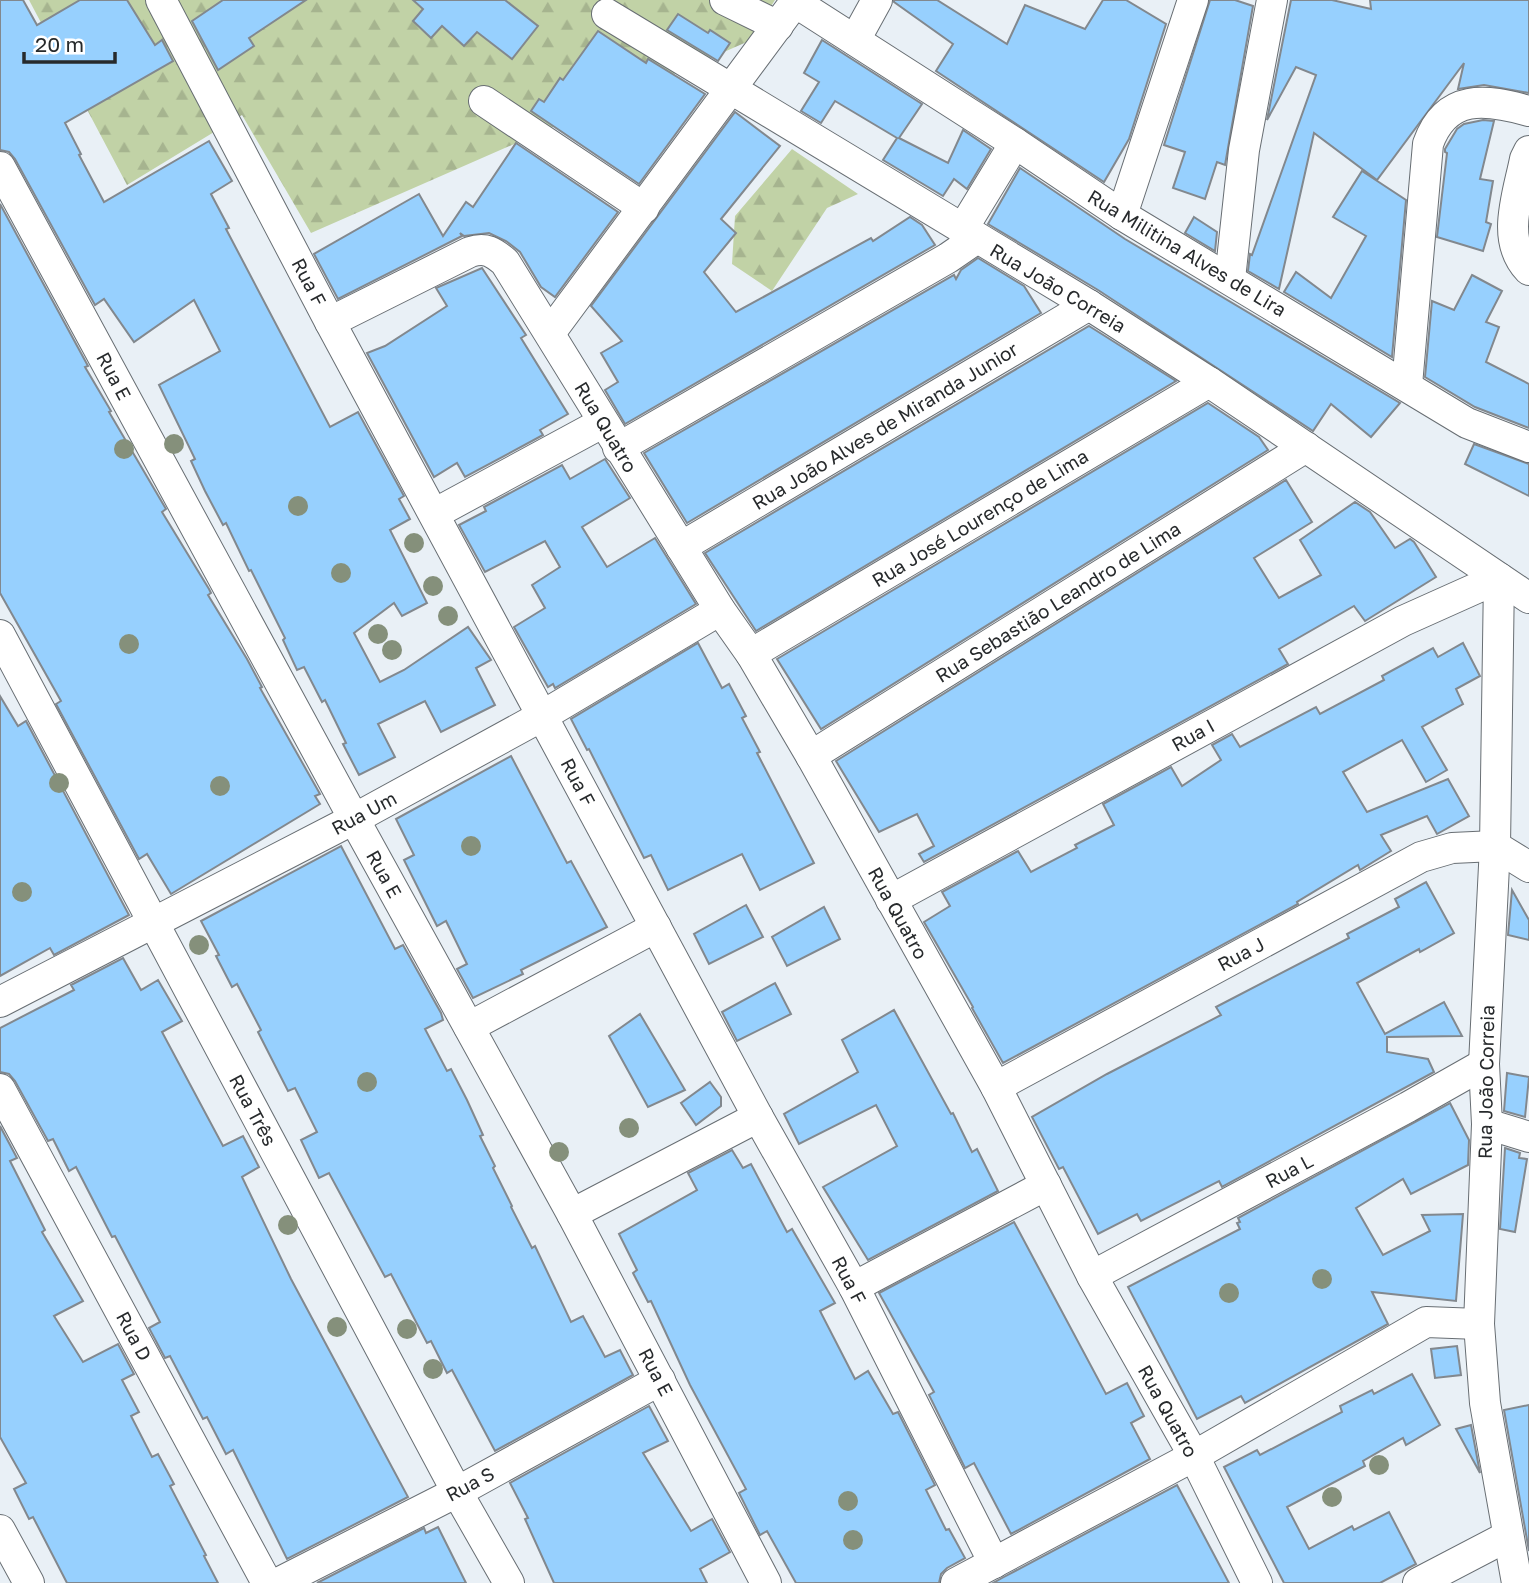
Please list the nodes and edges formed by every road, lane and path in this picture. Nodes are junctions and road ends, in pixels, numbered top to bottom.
1 (161, 0) edge
2 (725, 0) edge
3 (877, 0) edge
4 (1193, 0) edge
5 (1272, 0) edge
6 (607, 14) dead end
7 (778, 26) junction
8 (855, 40) junction
9 (732, 89) junction
10 (484, 100) dead end
11 (1529, 111) edge
12 (1016, 143) junction
13 (1527, 155) edge
14 (0, 167) edge
15 (644, 208) junction
16 (1122, 215) junction
17 (970, 234) junction
18 (1529, 270) edge
19 (1230, 279) junction
20 (1089, 305) junction
21 (330, 322) junction
22 (550, 333) junction
23 (1209, 382) junction
24 (1407, 385) junction
25 (610, 435) junction
26 (1306, 447) junction
27 (1529, 447) edge
28 (434, 514) junction
29 (681, 547) junction
30 (1499, 578) junction
31 (1529, 598) edge
32 (720, 610) junction
33 (0, 635) edge
34 (751, 654) junction
35 (542, 716) junction
36 (811, 756) junction
37 (354, 819) junction
38 (1495, 846) junction
39 (1529, 867) edge
40 (891, 900) junction
41 (152, 922) junction
42 (656, 927) junction
43 (0, 1002) edge
44 (469, 1027) junction
45 (1484, 1064) junction
46 (996, 1087) junction
47 (0, 1089) edge
48 (758, 1116) junction
49 (1487, 1124) junction
50 (1529, 1137) edge
51 (1046, 1185) junction
52 (572, 1214) junction
53 (1092, 1276) junction
54 (854, 1287) junction
55 (1479, 1324) junction
56 (660, 1380) junction
57 (1194, 1456) junction
58 (457, 1492) junction
59 (0, 1530) edge
60 (1508, 1536) junction
61 (994, 1563) junction
62 (29, 1583) edge
63 (267, 1583) edge
64 (278, 1583) edge
65 (509, 1583) edge
66 (766, 1583) edge
67 (956, 1583) edge
68 (1257, 1583) edge
69 (1418, 1583) edge
70 (1517, 1583) edge

1 - 21 street, Rua F
2 - 7 street
3 - 8 street
4 - 16 street
5 - 19 street
6 - 9 street, Rua João Correia
7 - 8 street, Rua Militina Alves de Lira
7 - 9 street
8 - 12 street, Rua Militina Alves de Lira
9 - 15 street
9 - 17 street, Rua João Correia
10 - 15 street
11 - 24 street
12 - 16 street, Rua Militina Alves de Lira
12 - 17 street
13 - 18 street
14 - 37 street, Rua E
15 - 22 street
16 - 19 street, Rua Militina Alves de Lira
17 - 20 street, Rua João Correia
17 - 25 street
19 - 24 street, Rua Militina Alves de Lira
20 - 23 street, Rua João Correia
20 - 29 street, Rua João Alves de Miranda Junior
21 - 22 street, Rua Quatro
21 - 28 street, Rua F
22 - 25 street, Rua Quatro
23 - 26 street, Rua João Correia
23 - 34 street, Rua José Lourenço de Lima
24 - 27 street, Rua Militina Alves de Lira
25 - 28 street
25 - 29 street, Rua Quatro
26 - 30 street, Rua João Correia
26 - 36 street, Rua Sebastião Leandro de Lima
28 - 35 street, Rua F
29 - 32 street, Rua Quatro
30 - 31 street, Rua João Correia
30 - 38 street, Rua João Correia
30 - 40 street, Rua I
32 - 34 street, Rua Quatro
32 - 35 street, Rua Um
33 - 41 street, Rua Três
34 - 36 street, Rua Quatro
35 - 37 street, Rua Um
35 - 42 street, Rua F
36 - 40 street, Rua Quatro
37 - 41 street, Rua Um
37 - 44 street, Rua E
38 - 39 street
38 - 45 street, Rua João Correia
38 - 46 street, Rua J
40 - 46 street, Rua Quatro
41 - 43 street, Rua Um
41 - 58 street, Rua Três
42 - 44 street
42 - 48 street, Rua F
44 - 52 street, Rua E
45 - 49 street, Rua João Correia
45 - 53 street, Rua L
46 - 51 street, Rua Quatro
47 - 63 street, Rua D
48 - 52 street
48 - 54 street, Rua F
49 - 50 street
49 - 55 street, Rua João Correia
51 - 53 street, Rua Quatro
51 - 54 street
52 - 56 street, Rua E
53 - 57 street, Rua Quatro
54 - 61 street, Rua F
55 - 57 street
55 - 60 street, Rua João Correia
56 - 58 street, Rua S
56 - 66 street, Rua E
57 - 61 street
57 - 68 street, Rua Quatro
58 - 64 street, Rua S
58 - 65 street, Rua Três
59 - 62 street
60 - 69 street
60 - 70 street, Rua João Correia
61 - 67 street

